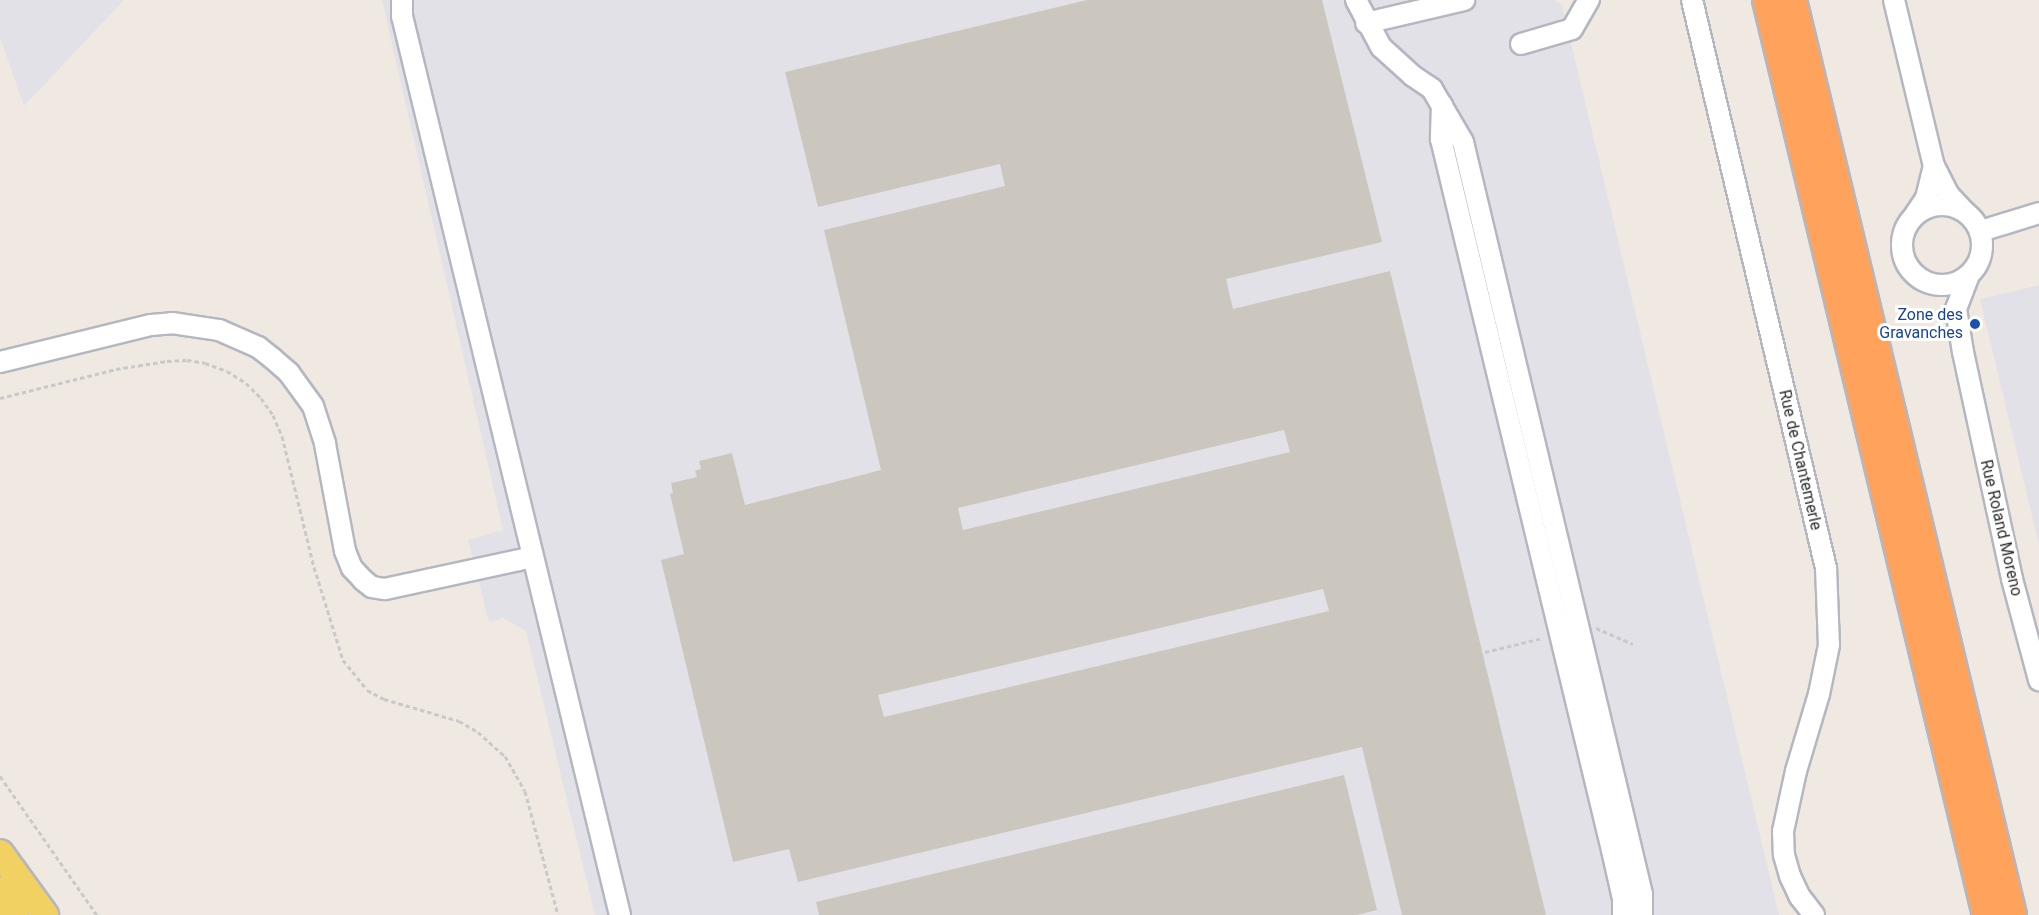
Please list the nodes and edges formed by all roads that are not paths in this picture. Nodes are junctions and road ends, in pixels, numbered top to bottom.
1 (402, 0) edge
2 (1356, 0) edge
3 (1464, 0) edge
4 (1589, 0) edge
5 (1691, 0) edge
6 (1767, 0) edge
7 (1791, 0) edge
8 (1894, 0) edge
9 (1366, 23) junction
10 (1521, 44) dead end
11 (1442, 103) junction
12 (1934, 166) junction
13 (2039, 213) edge
14 (1967, 214) junction
15 (1913, 218) junction
16 (1980, 231) junction
17 (1969, 275) junction
18 (1929, 283) junction
19 (0, 362) edge
20 (1967, 375) junction
21 (533, 557) junction
22 (2039, 680) edge
23 (1961, 710) junction
24 (0, 853) edge
25 (1978, 877) junction
26 (0, 890) edge
27 (15, 915) edge
28 (45, 915) edge
29 (620, 915) edge
30 (1623, 915) edge
31 (1642, 915) edge
32 (1814, 915) edge
33 (1983, 915) edge
34 (1988, 915) edge
35 (2011, 915) edge
36 (2027, 915) edge

1 - 21 street
2 - 9 street
3 - 9 street
4 - 10 street
5 - 32 street, Rue de Chantemerle
6 - 25 highway
7 - 23 highway
8 - 12 street
9 - 11 street
11 - 30 street
11 - 31 street
12 - 14 street
12 - 15 street
13 - 16 street
14 - 15 street
14 - 16 street
15 - 18 street
16 - 17 street
17 - 18 street
17 - 20 street
18 - 20 street
19 - 21 street
20 - 22 street, Rue Roland Moreno
21 - 29 street
23 - 35 highway
23 - 36 highway
24 - 28 main road
25 - 33 highway
25 - 34 highway
26 - 27 main road

